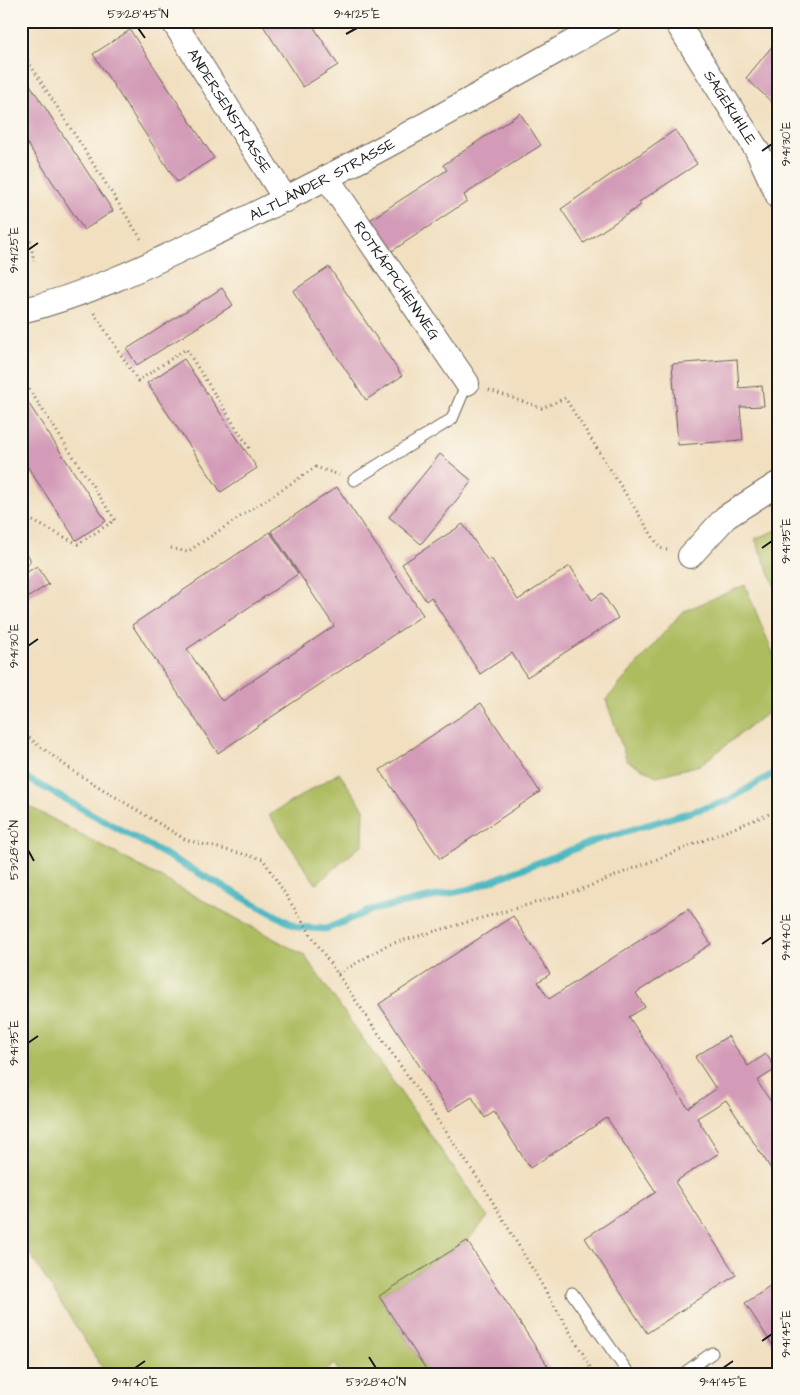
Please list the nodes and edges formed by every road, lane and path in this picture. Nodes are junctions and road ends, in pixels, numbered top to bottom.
1 (173, 21) edge
2 (610, 21) edge
3 (676, 21) edge
4 (21, 56) edge
5 (327, 178) junction
6 (779, 198) edge
7 (286, 200) junction
8 (21, 224) edge
9 (34, 261) dead end
10 (156, 262) junction
11 (80, 292) junction
12 (21, 311) edge
13 (21, 377) edge
14 (467, 383) junction
15 (251, 451) dead end
16 (354, 480) joint
17 (779, 482) edge
18 (21, 516) edge
19 (171, 548) dead end
20 (690, 556) joint
21 (21, 732) edge
22 (779, 810) edge
23 (338, 974) junction
24 (21, 1287) edge
25 (572, 1293) dead end
26 (32, 1303) dead end
27 (712, 1353) dead end
28 (592, 1374) edge
29 (629, 1374) edge
30 (683, 1374) edge

1 - 7 street, ANDERSENSTRASSE
2 - 5 street, ALTLÄNDER STRASSE
3 - 6 street, SAGEKUHLE
4 - 10 path
5 - 7 street, ALTLÄNDER STRASSE
5 - 14 street, ROTKÄPPCHENWEG
7 - 10 street, ALTLÄNDER STRASSE
8 - 9 path
10 - 11 street, ALTLÄNDER STRASSE
11 - 12 street, ALTLÄNDER STRASSE
11 - 15 path
13 - 18 path
14 - 16 lane
14 - 20 path
16 - 19 path
17 - 20 street
21 - 23 path
22 - 23 path
23 - 28 path
24 - 26 path
25 - 29 lane
27 - 30 lane

